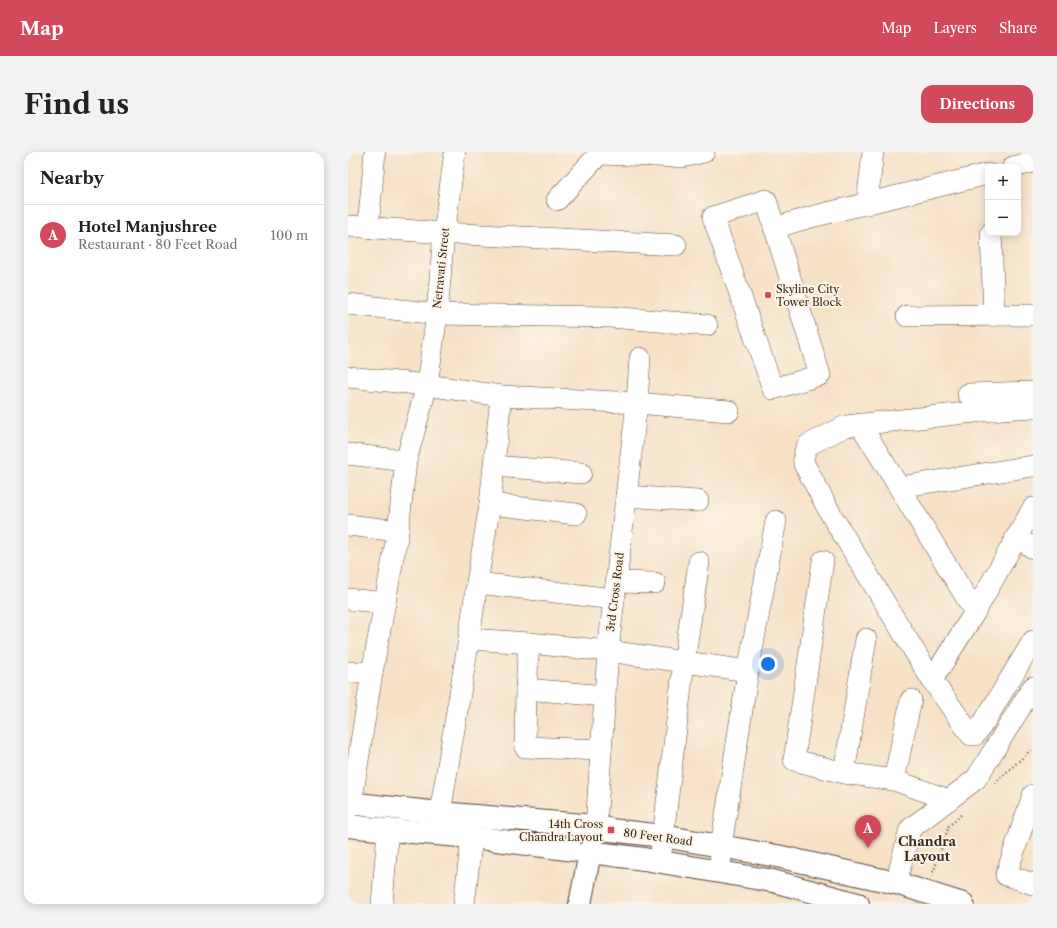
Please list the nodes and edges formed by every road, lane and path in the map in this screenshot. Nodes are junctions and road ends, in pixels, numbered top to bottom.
1 (375, 152) edge
2 (455, 152) edge
3 (704, 152) edge
4 (873, 152) edge
5 (600, 153) edge
6 (682, 155) edge
7 (1033, 162) edge
8 (1021, 165) edge
9 (985, 175) edge
10 (557, 200) dead end
11 (866, 204) junction
12 (358, 227) edge
13 (774, 228) junction
14 (444, 233) junction
15 (991, 236) edge
16 (676, 244) dead end
17 (348, 304) edge
18 (437, 314) junction
19 (994, 315) junction
20 (1033, 315) edge
21 (907, 316) dead end
22 (707, 325) dead end
23 (640, 358) dead end
24 (348, 377) edge
25 (427, 385) junction
26 (1033, 392) edge
27 (968, 394) dead end
28 (501, 396) junction
29 (637, 404) junction
30 (1033, 407) edge
31 (728, 411) dead end
32 (860, 424) junction
33 (348, 454) edge
34 (406, 461) junction
35 (494, 466) junction
36 (1033, 466) edge
37 (581, 473) dead end
38 (899, 487) junction
39 (626, 496) junction
40 (698, 501) dead end
41 (490, 504) junction
42 (1033, 508) edge
43 (576, 514) dead end
44 (776, 521) dead end
45 (348, 525) edge
46 (398, 531) junction
47 (1025, 543) edge
48 (823, 561) dead end
49 (699, 562) dead end
50 (477, 583) junction
51 (655, 583) dead end
52 (615, 590) junction
53 (348, 599) edge
54 (385, 603) junction
55 (975, 612) junction
56 (469, 639) junction
57 (866, 639) dead end
58 (1033, 641) edge
59 (529, 643) junction
60 (608, 651) junction
61 (684, 662) junction
62 (748, 671) junction
63 (348, 672) edge
64 (372, 673) junction
65 (932, 680) junction
66 (1033, 687) edge
67 (526, 689) junction
68 (605, 696) junction
69 (911, 700) dead end
70 (1033, 748) edge
71 (601, 750) junction
72 (844, 773) junction
73 (894, 780) junction
74 (994, 784) dead end
75 (1033, 796) edge
76 (349, 805) edge
77 (957, 805) junction
78 (440, 813) junction
79 (348, 826) edge
80 (596, 826) junction
81 (388, 830) junction
82 (662, 836) junction
83 (472, 837) junction
84 (722, 847) junction
85 (590, 851) junction
86 (660, 861) junction
87 (720, 872) junction
88 (896, 883) junction
89 (1033, 884) edge
90 (927, 893) junction
91 (382, 904) edge
92 (464, 904) edge
93 (580, 904) edge
94 (858, 904) edge
95 (963, 904) edge

1 - 12 street
2 - 14 street, Netravati Street
3 - 6 street
4 - 11 street
5 - 6 street
5 - 10 street
7 - 8 street
9 - 11 street
11 - 13 street
12 - 14 street
13 - 13 street
14 - 16 street
14 - 18 street, Netravati Street
15 - 19 street
17 - 18 street
18 - 22 street
18 - 25 street, Netravati Street
19 - 20 street
19 - 21 street
23 - 29 street, 3rd Cross Road
24 - 25 street
25 - 28 street
25 - 34 street, Netravati Street
26 - 27 street
28 - 29 street
28 - 35 street
29 - 31 street
29 - 39 street, 3rd Cross Road
30 - 32 street
32 - 38 street
32 - 65 street
33 - 34 street
34 - 46 street, Netravati Street
35 - 37 street
35 - 41 street
36 - 38 street
38 - 55 street
39 - 40 street
39 - 52 street, 3rd Cross Road
41 - 43 street
41 - 50 street
42 - 47 street
44 - 62 street
45 - 46 street
46 - 54 street, Netravati Street
47 - 55 street
48 - 72 street
49 - 61 street
50 - 52 street
50 - 56 street
51 - 52 street
52 - 60 street, 3rd Cross Road
53 - 54 street
54 - 64 street, Netravati Street
55 - 65 street
56 - 59 street
56 - 78 street
57 - 72 street
58 - 65 street
59 - 60 street
59 - 67 street
60 - 61 street
60 - 68 street, 3rd Cross Road
61 - 62 street
61 - 82 street
62 - 84 street
63 - 64 street
64 - 76 street, Netravati Street
66 - 77 street
67 - 68 street
67 - 71 street
68 - 71 street, 3rd Cross Road
69 - 73 street
70 - 74 path
71 - 80 street, 3rd Cross Road
72 - 73 street
73 - 77 street
75 - 89 street
76 - 78 main road, 80 Feet Road
77 - 88 street
77 - 90 path
78 - 80 main road, 80 Feet Road
79 - 81 main road
80 - 82 main road, 80 Feet Road
80 - 85 main road
81 - 83 main road
81 - 91 street
82 - 84 main road, 80 Feet Road
82 - 86 street
83 - 85 main road
83 - 92 street
84 - 87 street
84 - 88 main road, 80 Feet Road
85 - 86 main road
85 - 93 main road
86 - 87 main road
87 - 94 main road
88 - 90 main road, 80 Feet Road
90 - 95 main road, 80 Feet Road

